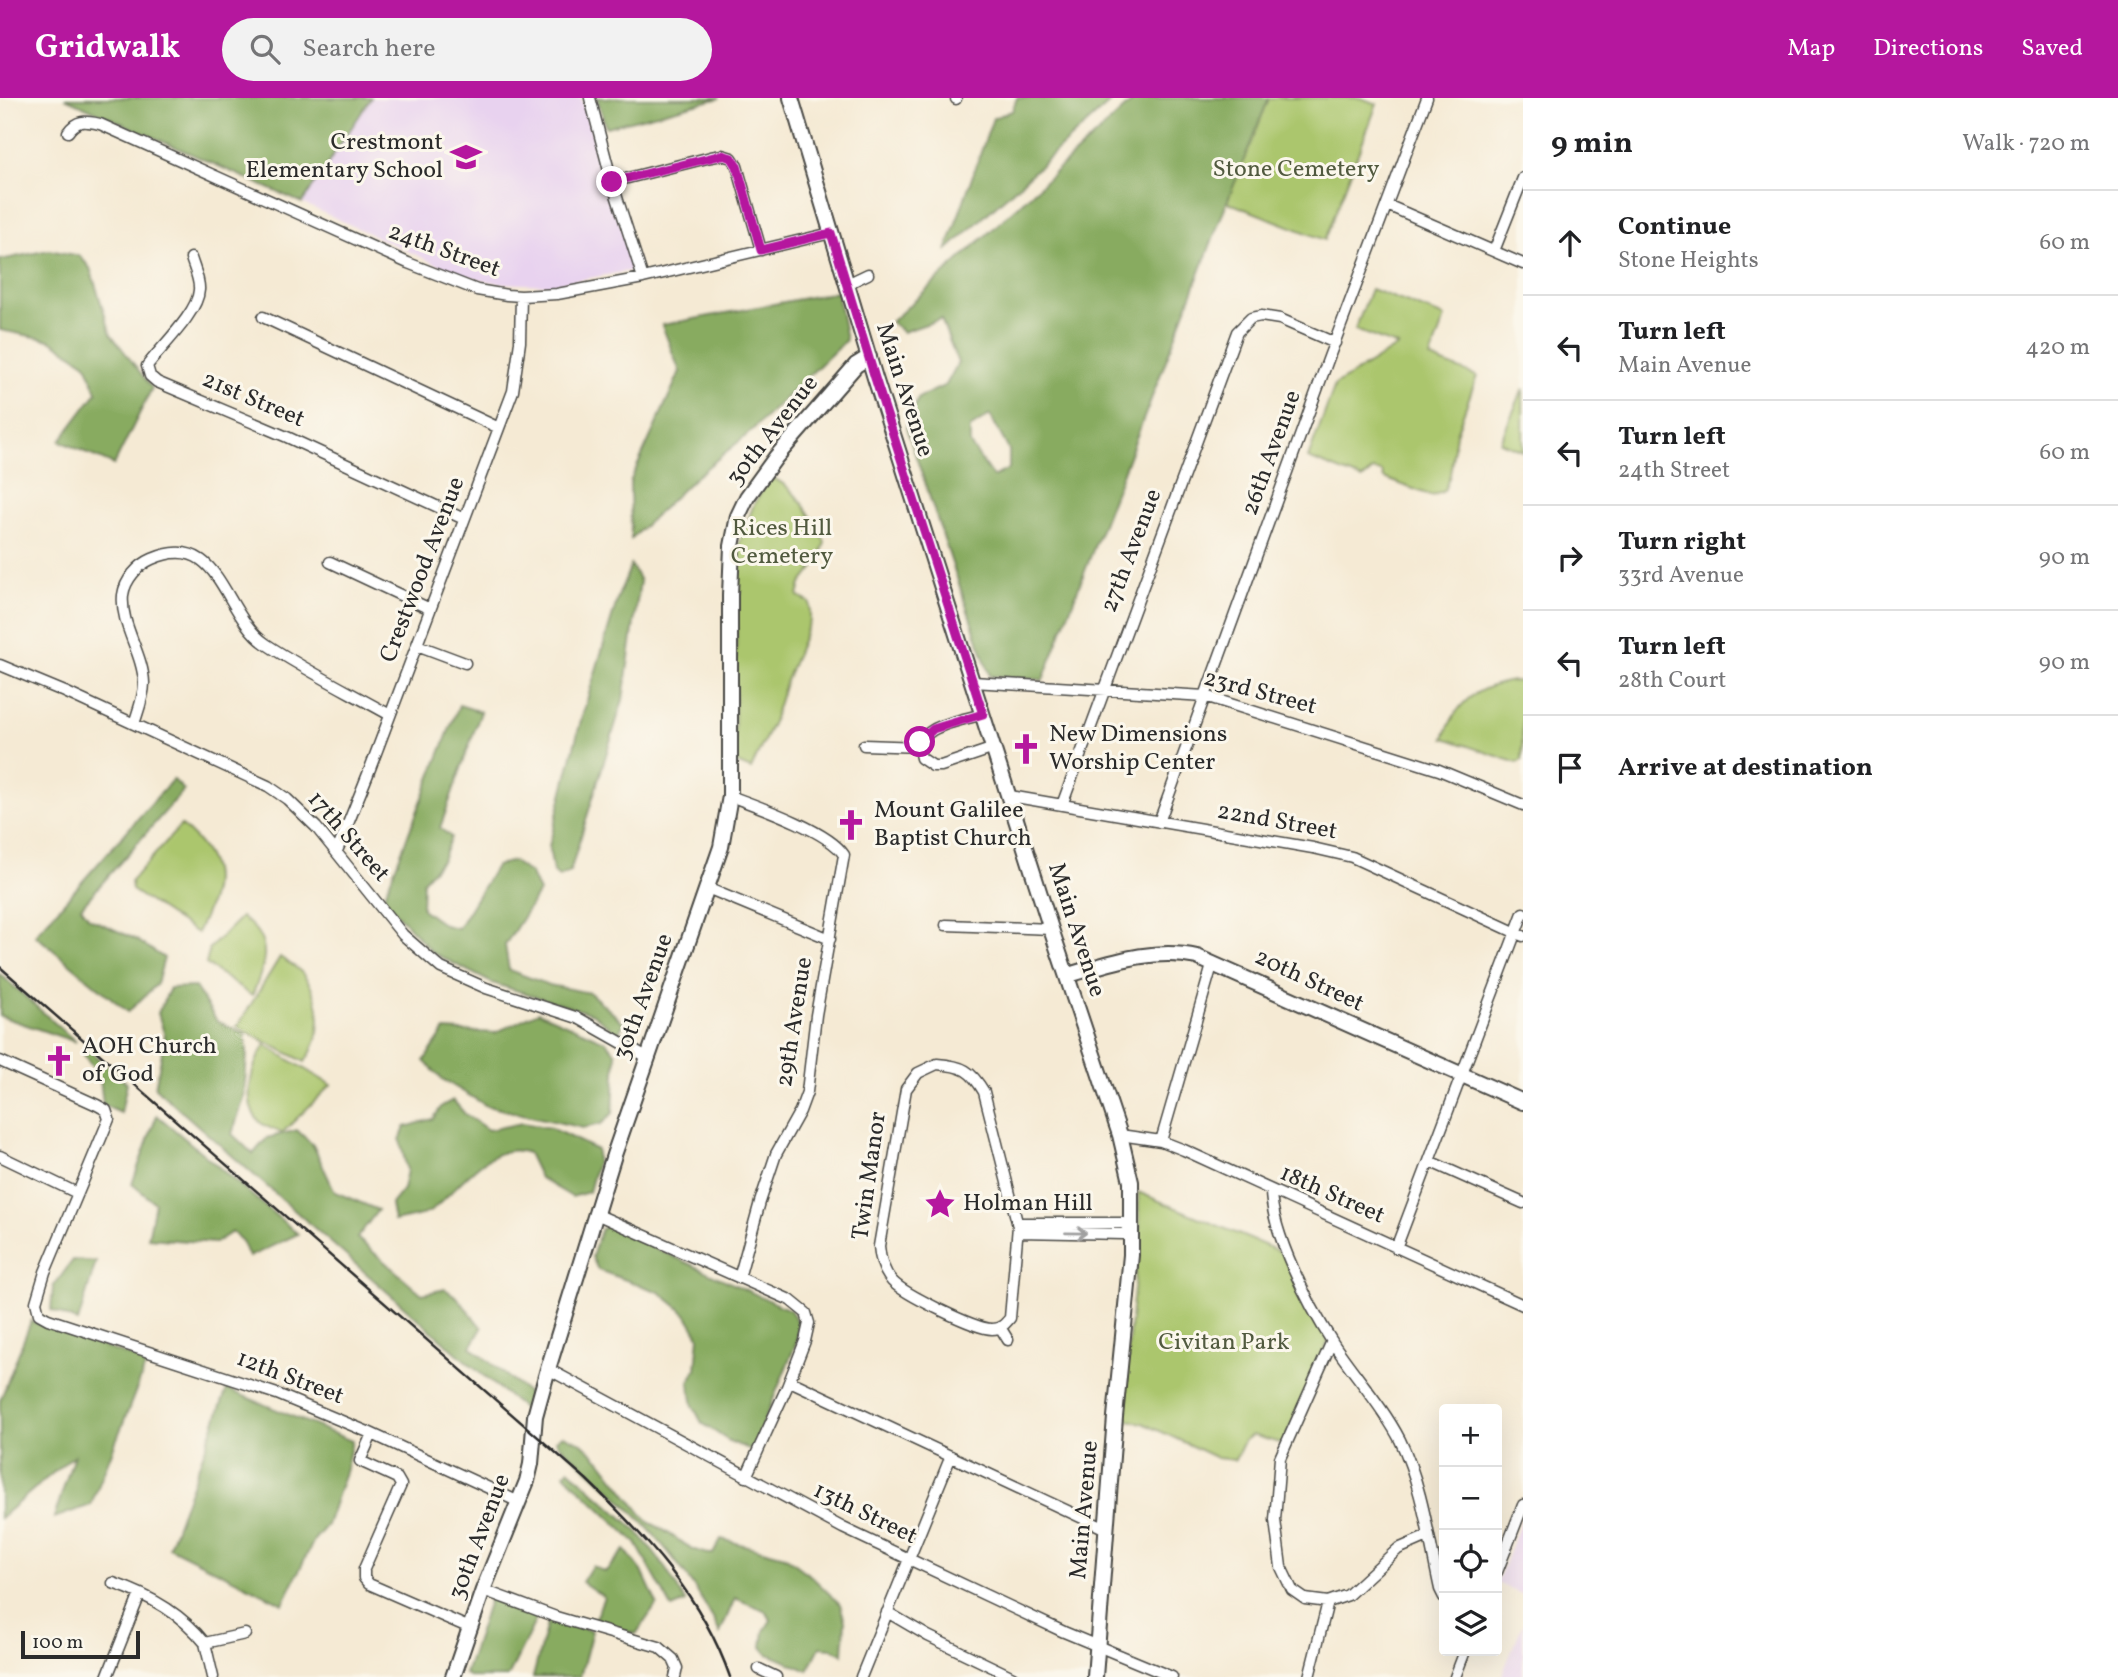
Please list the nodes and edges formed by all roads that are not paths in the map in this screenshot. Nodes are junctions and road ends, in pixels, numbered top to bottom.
1 (590, 98) edge
2 (790, 98) edge
3 (1427, 98) edge
4 (68, 132) dead end
5 (1523, 178) edge
6 (612, 182) junction
7 (1387, 205) junction
8 (831, 233) junction
9 (761, 250) junction
10 (1494, 251) junction
11 (191, 258) dead end
12 (1523, 264) edge
13 (869, 274) dead end
14 (643, 278) junction
15 (847, 285) junction
16 (521, 296) junction
17 (263, 317) dead end
18 (1335, 342) junction
19 (869, 357) junction
20 (499, 428) junction
21 (464, 519) junction
22 (330, 562) dead end
23 (430, 609) junction
24 (417, 645) junction
25 (465, 663) dead end
26 (0, 665) edge
27 (973, 682) junction
28 (1103, 691) junction
29 (1205, 696) junction
30 (983, 714) junction
31 (390, 715) junction
32 (134, 724) junction
33 (864, 745) dead end
34 (919, 747) junction
35 (994, 748) junction
36 (730, 796) junction
37 (1010, 796) junction
38 (1062, 805) junction
39 (1523, 805) edge
40 (1159, 822) junction
41 (337, 851) junction
42 (707, 888) junction
43 (1523, 913) edge
44 (947, 925) dead end
45 (1051, 929) junction
46 (1519, 934) edge
47 (830, 939) junction
48 (1213, 962) junction
49 (1068, 975) junction
50 (647, 1057) junction
51 (0, 1061) edge
52 (1461, 1075) junction
53 (1523, 1102) edge
54 (1120, 1135) junction
55 (1161, 1141) junction
56 (0, 1156) edge
57 (1429, 1161) junction
58 (1271, 1191) junction
59 (77, 1194) junction
60 (1523, 1203) edge
61 (596, 1214) junction
62 (1018, 1228) junction
63 (1132, 1230) junction
64 (1396, 1248) junction
65 (739, 1278) junction
66 (1523, 1305) edge
67 (1000, 1327) junction
68 (1008, 1340) dead end
69 (1332, 1341) junction
70 (548, 1369) junction
71 (790, 1381) junction
72 (373, 1434) junction
73 (951, 1456) junction
74 (746, 1477) junction
75 (519, 1502) junction
76 (1523, 1506) edge
77 (1106, 1529) junction
78 (1428, 1536) junction
79 (1502, 1559) edge
80 (909, 1560) junction
81 (113, 1583) dead end
82 (483, 1590) junction
83 (1442, 1593) edge
84 (140, 1594) junction
85 (1328, 1602) junction
86 (887, 1612) junction
87 (470, 1628) junction
88 (245, 1634) dead end
89 (205, 1643) junction
90 (1098, 1646) junction
91 (1463, 1656) edge
92 (759, 1669) dead end
93 (107, 1677) edge
94 (213, 1677) edge
95 (453, 1677) edge
96 (675, 1677) edge
97 (776, 1677) edge
98 (861, 1677) edge
99 (1013, 1677) edge
100 (1095, 1677) edge
101 (1172, 1677) edge
102 (1309, 1677) edge
103 (1455, 1677) edge

1 - 6 street
2 - 8 street, Main Avenue
3 - 7 street, 26th Avenue
4 - 16 street, 24th Street
5 - 10 street
6 - 9 street
6 - 14 street
7 - 10 street
7 - 18 street, 26th Avenue
8 - 9 street, 24th Street
8 - 15 street, Main Avenue
9 - 14 street, 24th Street
10 - 12 street
11 - 21 street, 21st Street
13 - 15 street
14 - 16 street, 24th Street
15 - 19 street, Main Avenue
16 - 20 street, Crestwood Avenue
17 - 20 street
18 - 28 street, 27th Avenue
18 - 29 street, 26th Avenue
19 - 27 street, Main Avenue
19 - 36 street, 30th Avenue
20 - 21 street, Crestwood Avenue
21 - 23 street, Crestwood Avenue
22 - 23 street
23 - 24 street, Crestwood Avenue
24 - 25 street
24 - 31 street, Crestwood Avenue
26 - 32 street, 17th Street
27 - 28 street, 23rd Street
27 - 30 street, Main Avenue
28 - 29 street, 23rd Street
28 - 38 street, 27th Avenue
29 - 39 street, 23rd Street
29 - 40 street, 26th Avenue
30 - 34 street
30 - 35 street, Main Avenue
31 - 32 street
31 - 41 street, Crestwood Avenue
32 - 41 street, 17th Street
33 - 34 street
34 - 35 street
35 - 37 street, Main Avenue
36 - 42 street, 30th Avenue
36 - 47 street, 29th Avenue
37 - 38 street, 22nd Street
37 - 45 street, Main Avenue
38 - 40 street, 22nd Street
40 - 46 street, 22nd Street
41 - 50 street, 17th Street
42 - 47 street
42 - 50 street, 30th Avenue
43 - 46 street
44 - 45 street
45 - 49 street, Main Avenue
46 - 52 street
47 - 65 street, 29th Avenue
48 - 49 street, 20th Street
48 - 52 street, 20th Street
48 - 55 street
49 - 54 street, Main Avenue
50 - 61 street, 30th Avenue
51 - 59 street
52 - 53 street, 20th Street
52 - 57 street
54 - 55 street, 18th Street
54 - 63 street, Main Avenue
55 - 58 street, 18th Street
56 - 59 street
57 - 60 street
57 - 64 street
58 - 64 street, 18th Street
58 - 69 street
59 - 72 street, 12th Street
61 - 65 street
61 - 70 street, 30th Avenue
62 - 63 street
62 - 67 street, Twin Manor
62 - 67 street, Twin Manor
63 - 77 street, Main Avenue
64 - 66 street, 18th Street
65 - 71 street
67 - 68 street
69 - 78 street
69 - 85 street
70 - 74 street, 13th Street
70 - 75 street, 30th Avenue
71 - 73 street
71 - 74 street
72 - 75 street, 12th Street
72 - 87 street
73 - 77 street
73 - 80 street
74 - 80 street, 13th Street
75 - 82 street, 30th Avenue
76 - 79 street
77 - 90 street, Main Avenue
78 - 83 street
78 - 85 street
80 - 86 street
80 - 90 street, 13th Street
81 - 84 street
82 - 87 street, 30th Avenue
82 - 96 street
84 - 89 street
84 - 93 street
85 - 102 street
86 - 98 street
86 - 99 street
87 - 95 street, 30th Avenue
88 - 89 street
89 - 94 street
90 - 100 street, Main Avenue
90 - 101 street, 13th Street
91 - 103 street
92 - 97 street

